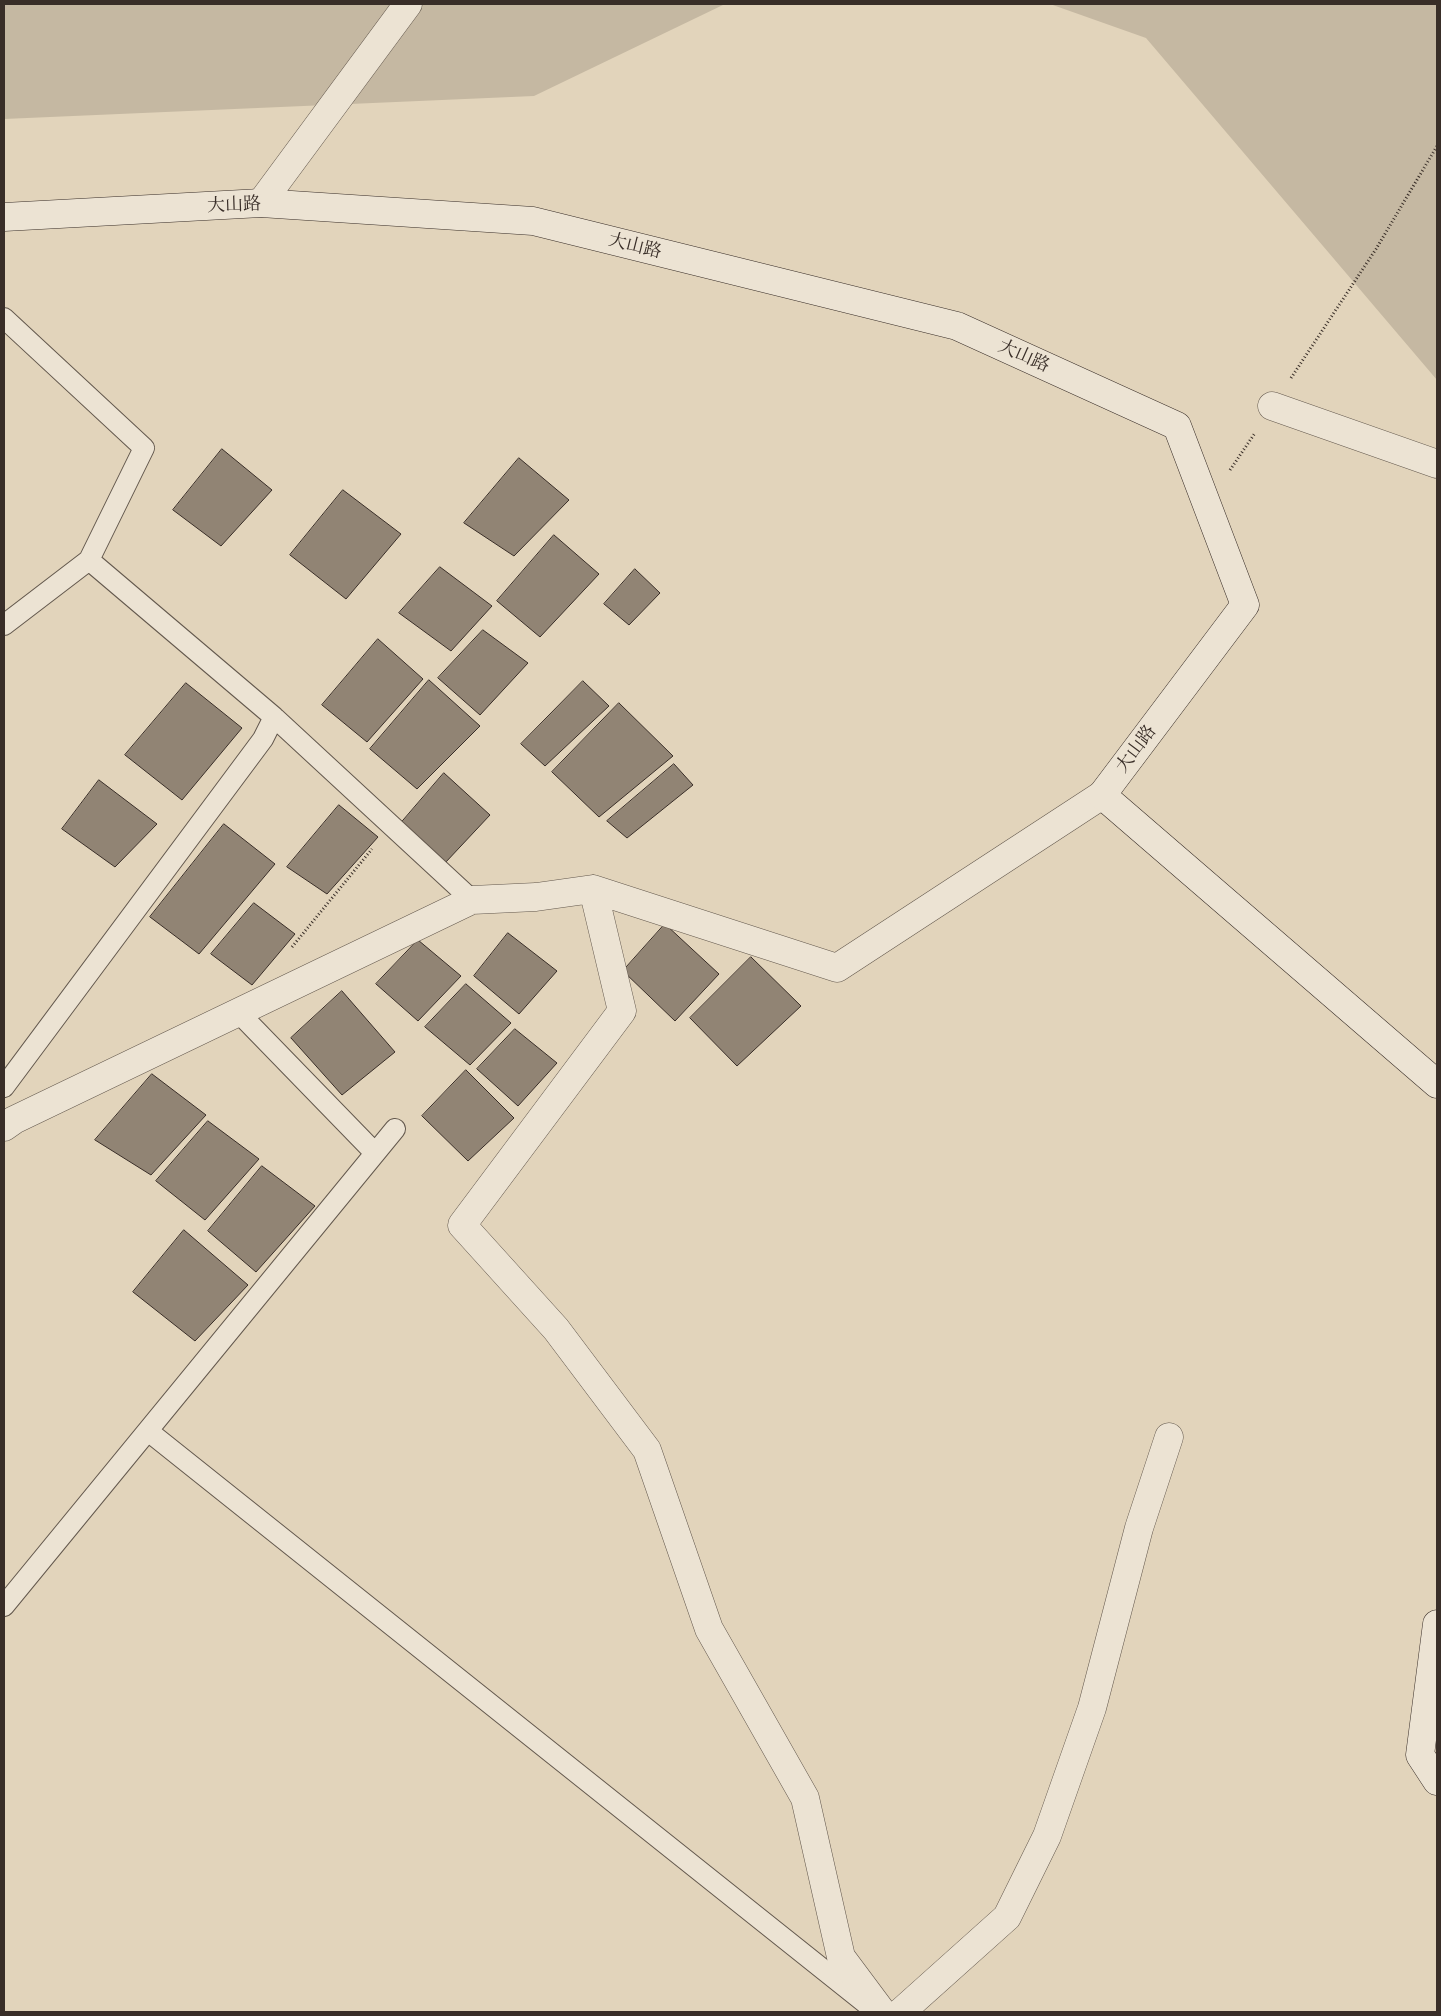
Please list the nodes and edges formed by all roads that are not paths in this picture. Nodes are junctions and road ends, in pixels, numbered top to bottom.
1 (408, 4) edge
2 (260, 203) junction
3 (4, 217) edge
4 (4, 318) edge
5 (1272, 406) road end
6 (1437, 464) edge
7 (90, 560) junction
8 (4, 625) edge
9 (274, 717) junction
10 (1102, 795) junction
11 (593, 889) junction
12 (472, 900) junction
13 (239, 1012) junction
14 (1437, 1084) edge
15 (4, 1087) edge
16 (7, 1118) edge
17 (395, 1129) dead end
18 (374, 1154) junction
19 (148, 1431) junction
20 (1169, 1437) dead end
21 (4, 1606) edge
22 (1437, 1624) edge
23 (1437, 1781) edge
24 (876, 2012) edge
25 (882, 2012) edge
26 (902, 2012) edge

1 - 2 street
2 - 3 street, 大山路
2 - 10 street, 大山路
4 - 7 lane
5 - 6 street
7 - 8 lane
7 - 9 lane
9 - 12 lane
9 - 15 lane
10 - 11 street
10 - 14 street
11 - 12 street
11 - 25 street
12 - 13 street
13 - 16 street
13 - 18 lane
17 - 18 lane
18 - 19 lane
19 - 21 lane
19 - 24 lane
20 - 26 street
22 - 23 street

